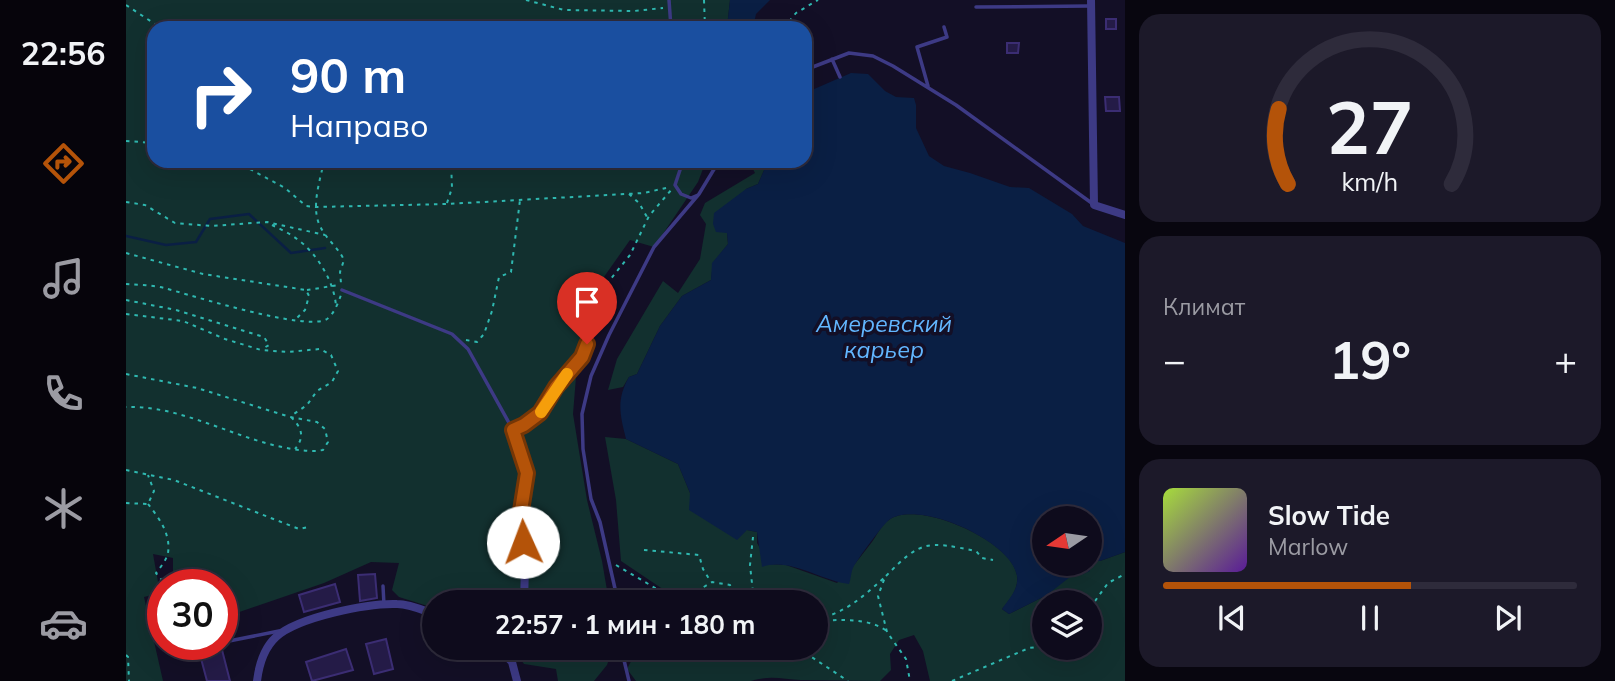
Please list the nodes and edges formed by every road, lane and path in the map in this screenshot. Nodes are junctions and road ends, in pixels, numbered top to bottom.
1 (526, 0) edge
2 (669, 0) edge
3 (704, 0) edge
4 (818, 0) edge
5 (1091, 3) edge
6 (126, 5) edge
7 (976, 7) dead end
8 (669, 8) junction
9 (150, 21) edge
10 (670, 21) edge
11 (705, 21) edge
12 (790, 21) edge
13 (944, 27) dead end
14 (832, 59) junction
15 (812, 67) edge
16 (840, 77) dead end
17 (929, 88) junction
18 (126, 141) edge
19 (147, 142) edge
20 (247, 168) edge
21 (323, 168) edge
22 (451, 168) edge
23 (681, 168) edge
24 (715, 168) edge
25 (675, 186) junction
26 (628, 193) junction
27 (699, 194) junction
28 (520, 199) junction
29 (126, 202) edge
30 (447, 204) junction
31 (1094, 205) junction
32 (316, 207) junction
33 (1124, 213) edge
34 (647, 218) junction
35 (267, 222) junction
36 (326, 235) junction
37 (126, 253) edge
38 (126, 284) edge
39 (331, 286) junction
40 (342, 288) junction
41 (306, 290) junction
42 (126, 300) edge
43 (335, 308) junction
44 (126, 314) edge
45 (296, 320) junction
46 (593, 330) joint
47 (456, 338) junction
48 (261, 349) junction
49 (126, 374) edge
50 (126, 407) edge
51 (290, 416) junction
52 (513, 430) junction
53 (295, 449) junction
54 (126, 470) edge
55 (147, 475) junction
56 (126, 503) edge
57 (148, 505) junction
58 (308, 527) dead end
59 (753, 537) dead end
60 (644, 550) dead end
61 (993, 560) dead end
62 (610, 561) junction
63 (159, 569) edge
64 (1125, 574) edge
65 (885, 577) junction
66 (712, 582) junction
67 (383, 586) dead end
68 (524, 590) edge
69 (616, 590) edge
70 (731, 590) edge
71 (753, 590) edge
72 (1102, 591) edge
73 (384, 605) junction
74 (422, 610) edge
75 (828, 616) edge
76 (828, 620) edge
77 (291, 628) junction
78 (887, 632) junction
79 (238, 639) edge
80 (1032, 648) edge
81 (126, 655) edge
82 (624, 660) edge
83 (816, 660) edge
84 (512, 662) edge
85 (129, 681) edge
86 (257, 681) edge
87 (517, 681) edge
88 (629, 681) edge
89 (848, 681) edge
90 (910, 681) edge
91 (953, 681) edge

1 - 8 path
2 - 8 lane
3 - 11 path
4 - 12 path
5 - 7 lane
5 - 31 street
6 - 9 path
8 - 10 lane
13 - 17 lane
14 - 15 lane
14 - 16 lane
14 - 17 lane
17 - 31 lane
18 - 19 path
20 - 32 path
21 - 32 path
22 - 30 path
23 - 25 lane
24 - 27 lane
25 - 26 path
25 - 27 lane
25 - 34 path
26 - 28 path
26 - 34 path
27 - 62 lane
28 - 30 path
28 - 47 path
29 - 35 path
30 - 32 path
31 - 33 street
32 - 36 path
34 - 46 path
35 - 36 path
35 - 39 path
36 - 40 path
37 - 41 path
38 - 45 path
39 - 40 path
39 - 41 path
39 - 43 path
40 - 43 path
40 - 47 lane
41 - 45 path
42 - 48 path
43 - 45 path
44 - 48 path
46 - 52 lane
47 - 52 lane
48 - 51 path
49 - 51 path
50 - 53 path
51 - 53 path
51 - 53 path
52 - 68 street
54 - 55 path
55 - 57 path
55 - 58 path
56 - 57 path
57 - 63 path
59 - 71 path
60 - 66 path
61 - 65 path
62 - 66 path
62 - 69 lane
64 - 72 path
65 - 75 path
65 - 78 path
66 - 70 path
67 - 73 lane
73 - 74 street
73 - 77 street
76 - 78 path
77 - 79 lane
77 - 86 street
78 - 90 path
80 - 91 path
81 - 85 path
82 - 88 lane
83 - 89 path
84 - 87 street

